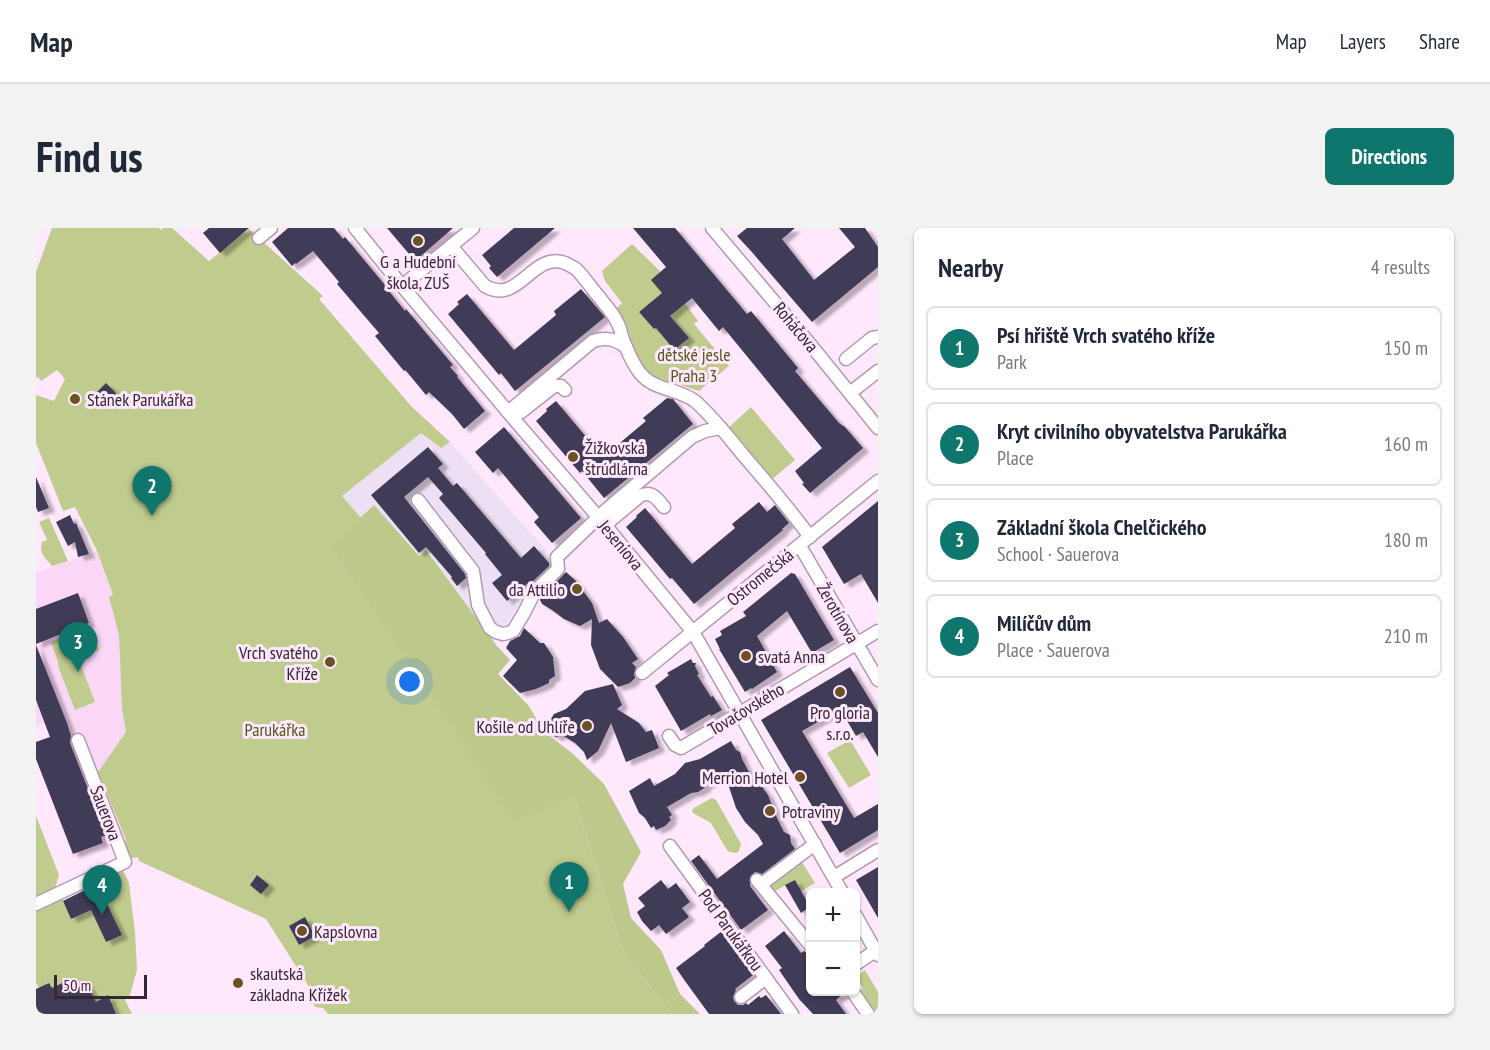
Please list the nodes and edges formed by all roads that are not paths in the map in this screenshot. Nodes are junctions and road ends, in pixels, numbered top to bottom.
1 (271, 228) edge
2 (355, 228) edge
3 (473, 228) edge
4 (712, 228) edge
5 (259, 238) dead end
6 (452, 246) junction
7 (402, 286) junction
8 (878, 337) edge
9 (626, 347) junction
10 (846, 359) dead end
11 (878, 371) edge
12 (565, 390) dead end
13 (850, 393) junction
14 (878, 406) edge
15 (511, 415) junction
16 (867, 415) junction
17 (721, 428) junction
18 (878, 428) edge
19 (878, 481) edge
20 (418, 500) dead end
21 (664, 507) dead end
22 (602, 522) junction
23 (810, 537) junction
24 (800, 546) junction
25 (878, 631) edge
26 (693, 632) junction
27 (856, 644) junction
28 (642, 673) dead end
29 (878, 680) edge
30 (739, 714) junction
31 (669, 736) dead end
32 (78, 740) dead end
33 (815, 844) junction
34 (670, 846) dead end
35 (878, 850) edge
36 (834, 877) junction
37 (840, 888) edge
38 (36, 904) edge
39 (860, 924) edge
40 (808, 942) edge
41 (877, 953) edge
42 (860, 962) edge
43 (766, 978) junction
44 (741, 996) dead end
45 (856, 996) edge
46 (792, 1014) edge
47 (868, 1014) edge

1 - 5 street
2 - 7 street, Jeseniova
3 - 6 street
4 - 13 street, Roháčova
6 - 7 street
6 - 9 street
7 - 15 street, Jeseniova
8 - 10 street
9 - 15 street
9 - 17 street
11 - 13 street
12 - 15 street
13 - 16 street, Roháčova
14 - 16 street
15 - 22 street, Jeseniova
16 - 18 street, Roháčova
17 - 22 street
17 - 23 street
19 - 23 street, Ostromečská
20 - 22 street
21 - 22 street
22 - 26 street, Jeseniova
23 - 24 street, Ostromečská
24 - 26 street, Ostromečská
24 - 27 street, Žerotínova
25 - 27 street, Tovačovského
26 - 28 street, Ostromečská
26 - 30 street, Jeseniova
27 - 29 street, Žerotínova
27 - 30 street, Tovačovského
30 - 31 street, Tovačovského
30 - 33 street, Jeseniova
32 - 38 street, Sauerova
33 - 36 street, Jeseniova
33 - 40 street
34 - 43 street, Pod Parukářkou
35 - 36 street
36 - 37 street, Jeseniova
39 - 41 street
41 - 42 street
43 - 44 street
43 - 46 street, Pod Parukářkou
45 - 47 street

